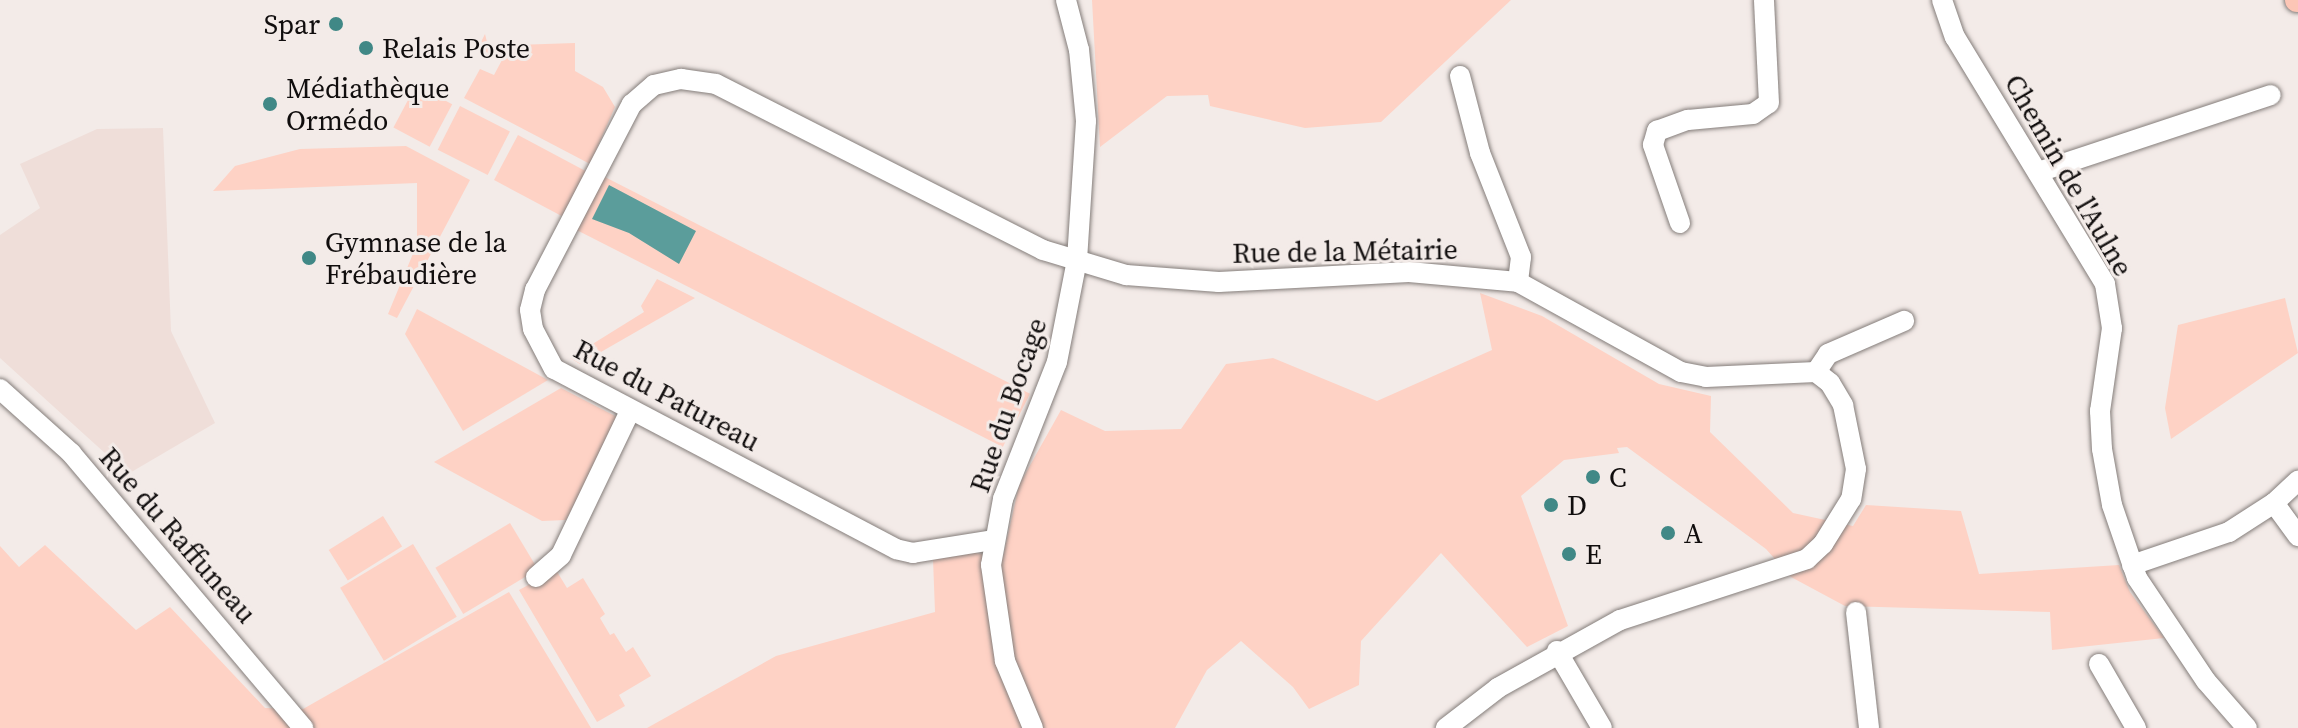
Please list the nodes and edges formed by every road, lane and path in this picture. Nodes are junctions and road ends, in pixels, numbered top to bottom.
1 (1066, 0) edge
2 (1764, 0) edge
3 (1942, 0) edge
4 (1460, 76) dead end
5 (2271, 95) dead end
6 (2038, 172) junction
7 (1680, 223) dead end
8 (1077, 260) junction
9 (1518, 282) junction
10 (1904, 321) dead end
11 (1816, 372) junction
12 (0, 389) edge
13 (630, 411) junction
14 (2298, 481) edge
15 (2274, 503) junction
16 (2298, 536) edge
17 (993, 540) junction
18 (2132, 565) junction
19 (536, 577) dead end
20 (1856, 612) dead end
21 (1557, 651) junction
22 (2099, 664) dead end
23 (303, 728) edge
24 (1033, 728) edge
25 (1446, 728) edge
26 (1602, 728) edge
27 (1869, 728) edge
28 (2136, 728) edge
29 (2247, 728) edge

1 - 8 street, Rue du Bocage
2 - 7 street
3 - 6 street, Chemin de l'Aulne
4 - 9 street
5 - 6 street
6 - 18 street, Chemin de l'Aulne
8 - 9 street, Rue de la Métairie
8 - 13 street, Rue du Patureau
8 - 17 street, Rue du Bocage
9 - 11 street, Rue de la Métairie
10 - 11 street
11 - 21 street
12 - 23 street, Rue du Raffuneau
13 - 17 street, Rue du Patureau
13 - 19 street
14 - 15 street
15 - 16 street
15 - 18 street
17 - 24 street, Rue du Bocage
18 - 29 street, Chemin de l'Aulne
20 - 27 street
21 - 25 street
21 - 26 street
22 - 28 street

